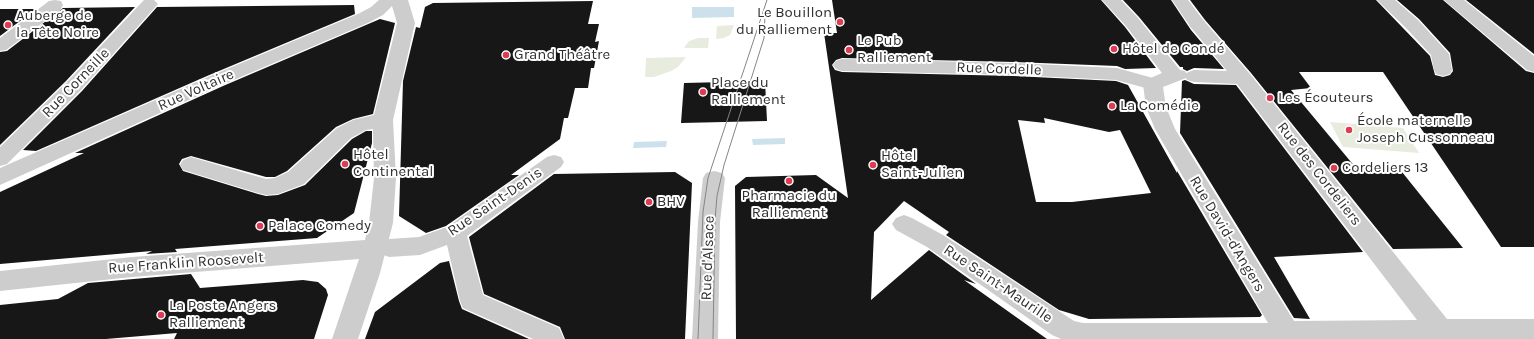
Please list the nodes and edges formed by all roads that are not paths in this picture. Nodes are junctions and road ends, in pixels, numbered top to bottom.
1 (389, 0) edge
2 (399, 0) edge
3 (1111, 0) edge
4 (1180, 0) edge
5 (1385, 0) edge
6 (1453, 0) edge
7 (150, 4) dead end
8 (56, 5) dead end
9 (1198, 25) joint
10 (0, 46) edge
11 (842, 65) dead end
12 (1534, 66) edge
13 (1444, 70) dead end
14 (1182, 75) junction
15 (1243, 78) junction
16 (1153, 84) junction
17 (383, 120) junction
18 (0, 159) edge
19 (554, 162) dead end
20 (191, 165) dead end
21 (0, 177) edge
22 (714, 178) dead end
23 (904, 224) dead end
24 (455, 233) junction
25 (381, 248) junction
26 (0, 281) edge
27 (1534, 330) edge
28 (1441, 331) junction
29 (1289, 336) edge
30 (345, 339) edge
31 (551, 339) edge
32 (705, 339) edge

1 - 21 street, Rue Voltaire
2 - 17 street
3 - 14 street
4 - 9 street, Rue des Cordeliers
5 - 13 street
6 - 12 street
7 - 18 street, Rue Corneille
8 - 10 street
9 - 15 street, Rue des Cordeliers
11 - 16 street, Rue Cordelle
14 - 15 street
14 - 16 street
15 - 28 street, Rue des Cordeliers
16 - 29 street, Rue David-d'Angers
17 - 20 street
17 - 25 street
19 - 24 street, Rue Saint-Denis
22 - 32 street, Rue d'Alsace
23 - 29 street, Rue Saint-Maurille
24 - 25 street, Rue Saint-Denis
24 - 31 street
25 - 26 street, Rue Franklin Roosevelt
25 - 30 street
27 - 28 street, Rue Saint-Maurille
28 - 29 street, Rue Saint-Maurille

